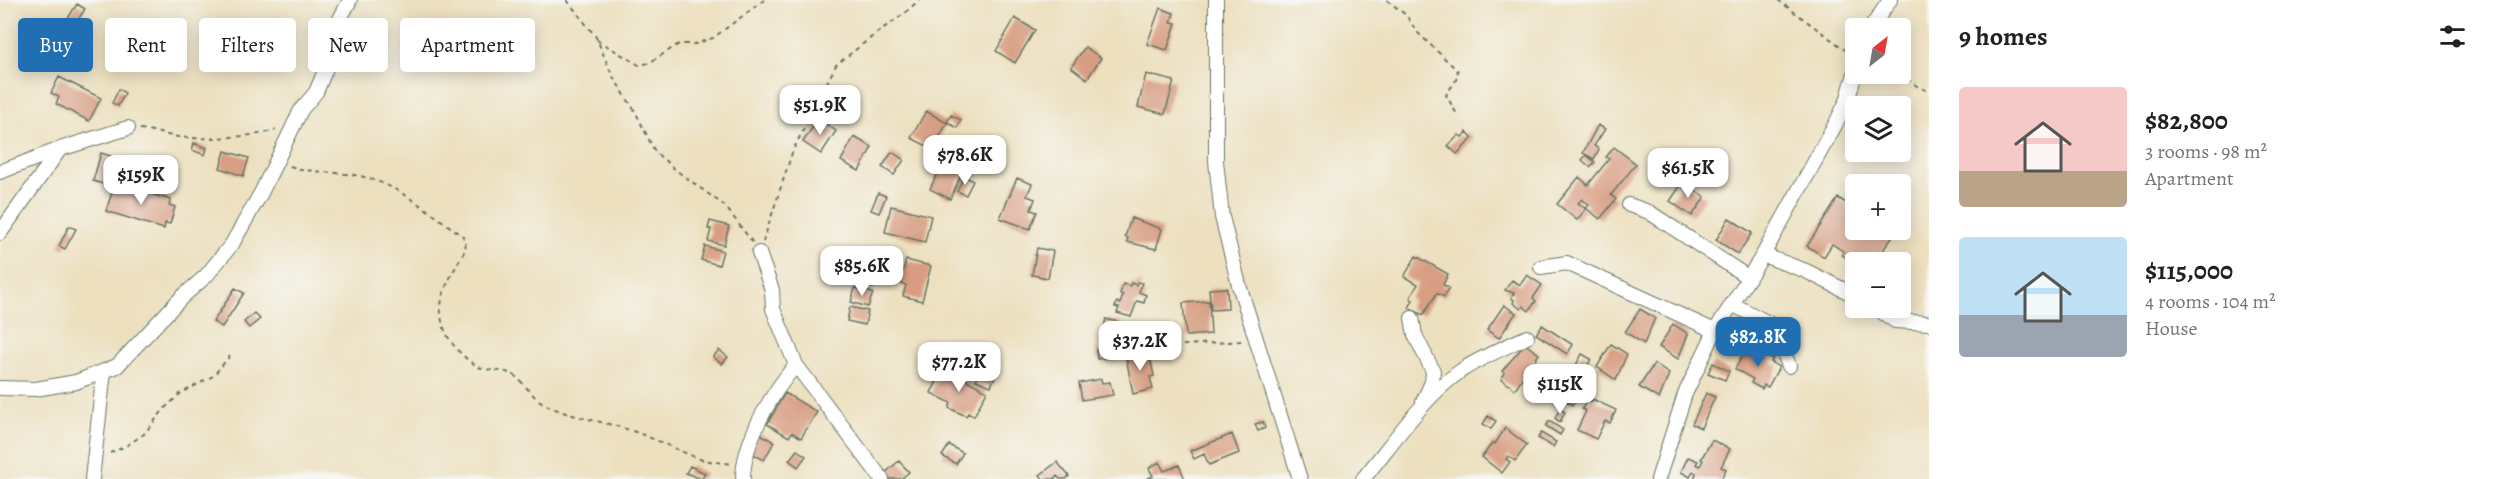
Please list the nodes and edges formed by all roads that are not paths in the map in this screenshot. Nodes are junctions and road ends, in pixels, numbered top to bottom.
1 (350, 0) edge
2 (1216, 0) edge
3 (1890, 0) edge
4 (1878, 18) edge
5 (1851, 84) edge
6 (128, 128) road end
7 (60, 149) junction
8 (0, 172) edge
9 (1629, 205) dead end
10 (0, 233) edge
11 (759, 253) road end
12 (1763, 255) junction
13 (1541, 267) dead end
14 (1749, 278) junction
15 (1845, 290) edge
16 (1732, 304) junction
17 (1412, 318) dead end
18 (1891, 318) edge
19 (1929, 323) edge
20 (1715, 331) junction
21 (1527, 337) dead end
22 (796, 365) junction
23 (1789, 366) dead end
24 (104, 371) junction
25 (0, 388) edge
26 (1419, 411) junction
27 (743, 472) edge
28 (92, 479) edge
29 (882, 479) edge
30 (1300, 479) edge
31 (1363, 479) edge
32 (1658, 479) edge

1 - 24 street
2 - 30 street
3 - 4 street
5 - 12 street
6 - 7 street
7 - 8 street
7 - 10 street
9 - 14 street
11 - 22 street
12 - 14 street
12 - 15 street
13 - 20 street
14 - 16 street
16 - 20 street
16 - 23 street
17 - 26 street
18 - 19 street
20 - 32 street
21 - 26 street
22 - 27 street
22 - 29 street
24 - 25 street
24 - 28 street
26 - 31 street

